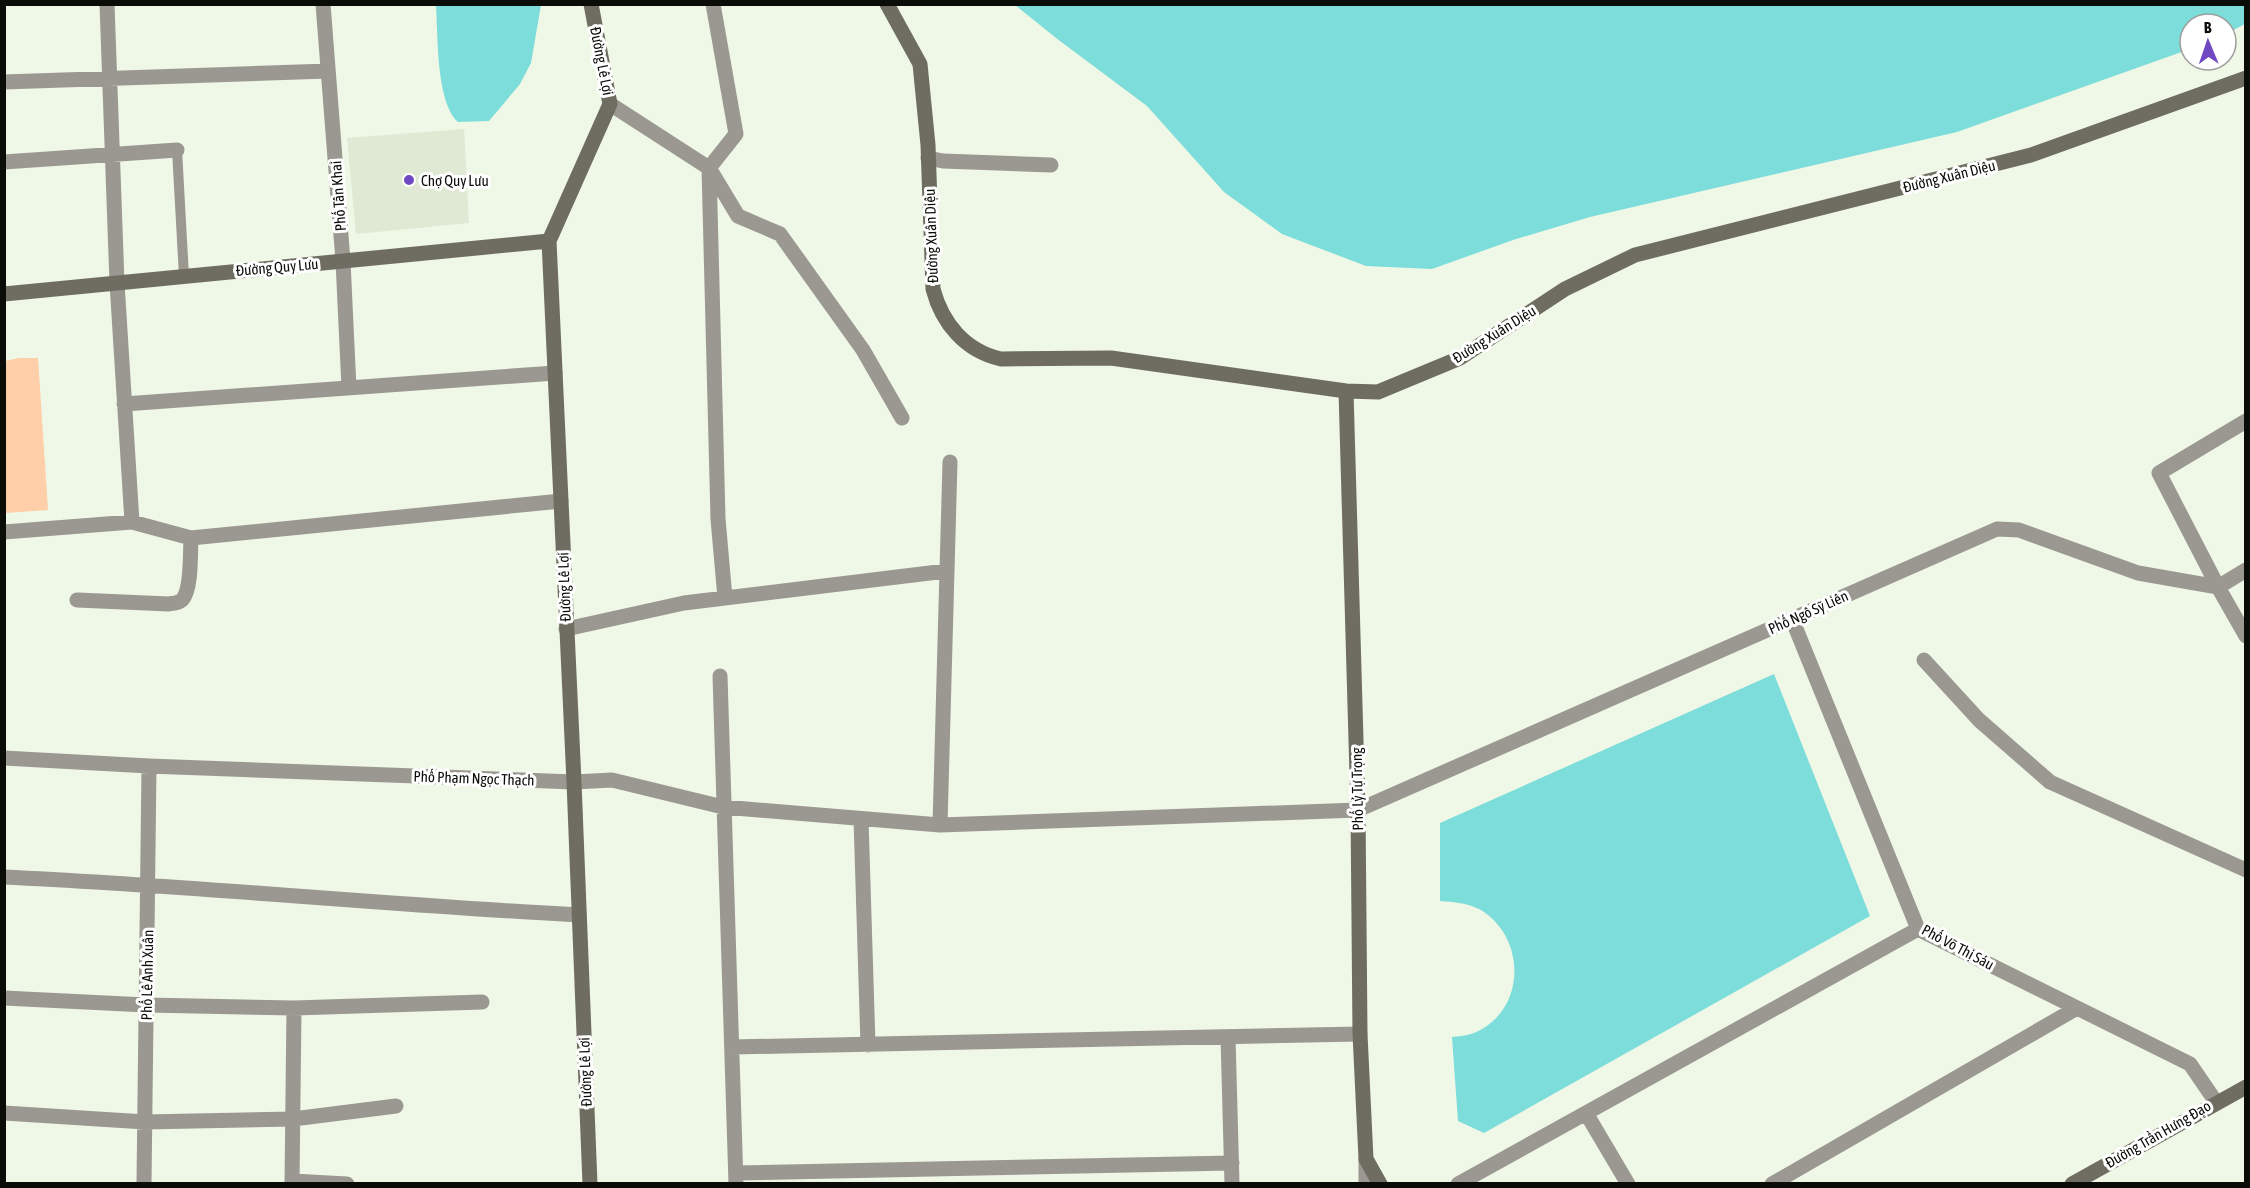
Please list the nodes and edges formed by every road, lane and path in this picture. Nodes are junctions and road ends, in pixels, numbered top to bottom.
1 (107, 4) edge
2 (323, 4) edge
3 (591, 4) edge
4 (713, 4) edge
5 (887, 4) edge
6 (328, 71) junction
7 (110, 78) junction
8 (2246, 78) edge
9 (4, 82) edge
10 (610, 104) junction
11 (177, 150) joint
12 (113, 154) junction
13 (928, 158) junction
14 (4, 162) edge
15 (1050, 165) dead end
16 (709, 168) junction
17 (549, 241) junction
18 (342, 261) junction
19 (184, 276) junction
20 (117, 283) junction
21 (4, 294) edge
22 (555, 373) junction
23 (349, 388) junction
24 (1346, 391) junction
25 (124, 404) junction
26 (902, 418) dead end
27 (2246, 421) edge
28 (950, 462) dead end
29 (561, 501) junction
30 (132, 522) junction
31 (4, 532) edge
32 (191, 538) junction
33 (2246, 570) edge
34 (946, 571) junction
35 (2218, 587) junction
36 (725, 598) junction
37 (77, 600) dead end
38 (1792, 619) junction
39 (566, 628) junction
40 (2246, 636) edge
41 (1924, 660) dead end
42 (720, 676) dead end
43 (4, 758) edge
44 (149, 766) junction
45 (574, 782) junction
46 (723, 807) junction
47 (1358, 810) junction
48 (861, 819) junction
49 (940, 825) junction
50 (2246, 870) edge
51 (4, 877) edge
52 (148, 884) junction
53 (579, 915) junction
54 (1918, 929) junction
55 (4, 998) edge
56 (482, 1002) dead end
57 (146, 1005) junction
58 (294, 1008) junction
59 (2077, 1008) junction
60 (1360, 1034) junction
61 (1228, 1037) junction
62 (868, 1045) junction
63 (732, 1047) junction
64 (2246, 1087) edge
65 (2216, 1102) junction
66 (396, 1106) dead end
67 (4, 1113) edge
68 (1586, 1113) junction
69 (293, 1119) junction
70 (145, 1122) junction
71 (1366, 1159) junction
72 (1232, 1163) junction
73 (736, 1178) edge
74 (292, 1182) edge
75 (144, 1184) edge
76 (347, 1184) edge
77 (590, 1184) edge
78 (1232, 1184) edge
79 (1366, 1184) edge
80 (1380, 1184) edge
81 (1458, 1184) edge
82 (1628, 1184) edge
83 (1772, 1184) edge
84 (2072, 1184) edge

1 - 7 street
2 - 6 street, Phố Tân Khai
3 - 10 street, Đường Lê Lợi
4 - 16 street
5 - 13 street, Đường Xuân Diệu
6 - 7 street
6 - 18 street, Phố Tân Khai
7 - 9 street
7 - 12 street
8 - 24 street, Đường Xuân Diệu
10 - 16 street
10 - 17 street, Đường Lê Lợi
11 - 12 street
11 - 19 lane
12 - 14 street
12 - 20 street
13 - 15 street
13 - 24 street, Đường Xuân Diệu
16 - 26 street
16 - 36 street
17 - 18 street, Đường Quy Lưu
17 - 22 street, Đường Lê Lợi
18 - 19 street, Đường Quy Lưu
18 - 23 street, Phố Tân Khai
19 - 20 street, Đường Quy Lưu
20 - 21 street, Đường Quy Lưu
20 - 25 street
22 - 23 street
22 - 29 street, Đường Lê Lợi
23 - 25 street
24 - 47 street, Phố Lý Tự Trọng
25 - 30 street
27 - 35 street
28 - 34 street
29 - 32 street
29 - 39 street, Đường Lê Lợi
30 - 31 street
30 - 32 street
32 - 37 street
33 - 35 street
34 - 36 street
34 - 49 street
35 - 38 street, Phố Ngô Sỹ Liên
35 - 40 street
36 - 39 street
38 - 47 street, Phố Ngô Sỹ Liên
38 - 54 street, Phố Võ Thị Sáu
39 - 45 street, Đường Lê Lợi
41 - 50 street
42 - 46 street
43 - 44 street, Phố Phạm Ngọc Thạch
44 - 45 street, Phố Phạm Ngọc Thạch
44 - 52 street, Phố Lê Anh Xuân
45 - 46 street, Phố Phạm Ngọc Thạch
45 - 53 street, Đường Lê Lợi
46 - 48 street, Phố Phạm Ngọc Thạch
46 - 63 street
47 - 49 street, Phố Phạm Ngọc Thạch
47 - 60 street, Phố Lý Tự Trọng
48 - 49 street, Phố Phạm Ngọc Thạch
48 - 62 street
51 - 52 street
52 - 53 street
52 - 57 street, Phố Lê Anh Xuân
53 - 77 street, Đường Lê Lợi
54 - 59 street, Phố Võ Thị Sáu
54 - 68 street
55 - 57 street
56 - 58 street
57 - 58 street
57 - 70 street, Phố Lê Anh Xuân
58 - 69 street
59 - 65 street, Phố Võ Thị Sáu
59 - 83 street
60 - 61 street
60 - 71 street, Phố Lý Tự Trọng
61 - 62 street
61 - 72 street
62 - 63 street
63 - 73 street
64 - 65 street, Đường Trần Hưng Đạo
65 - 84 street, Đường Trần Hưng Đạo
66 - 69 street
67 - 70 street
68 - 81 street
68 - 82 street
69 - 70 street
69 - 74 street
70 - 75 street, Phố Lê Anh Xuân
71 - 79 street
71 - 80 street, Phố Lý Tự Trọng
72 - 73 street
72 - 78 street
74 - 76 street

